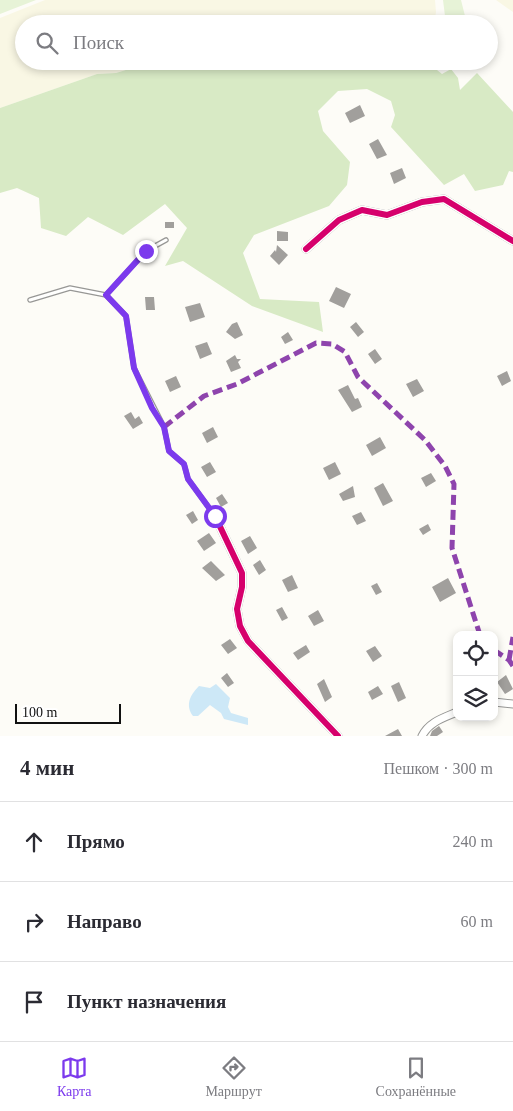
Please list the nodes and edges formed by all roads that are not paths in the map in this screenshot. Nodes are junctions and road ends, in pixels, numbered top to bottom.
1 (166, 240) dead end
2 (513, 241) edge
3 (306, 249) dead end
4 (106, 295) junction
5 (30, 300) dead end
6 (215, 516) joint
7 (498, 702) edge
8 (513, 704) edge
9 (453, 714) edge
10 (338, 736) edge
11 (422, 736) edge

1 - 4 lane
2 - 3 street
4 - 5 lane
4 - 6 lane
6 - 10 street
7 - 8 street
9 - 11 street

